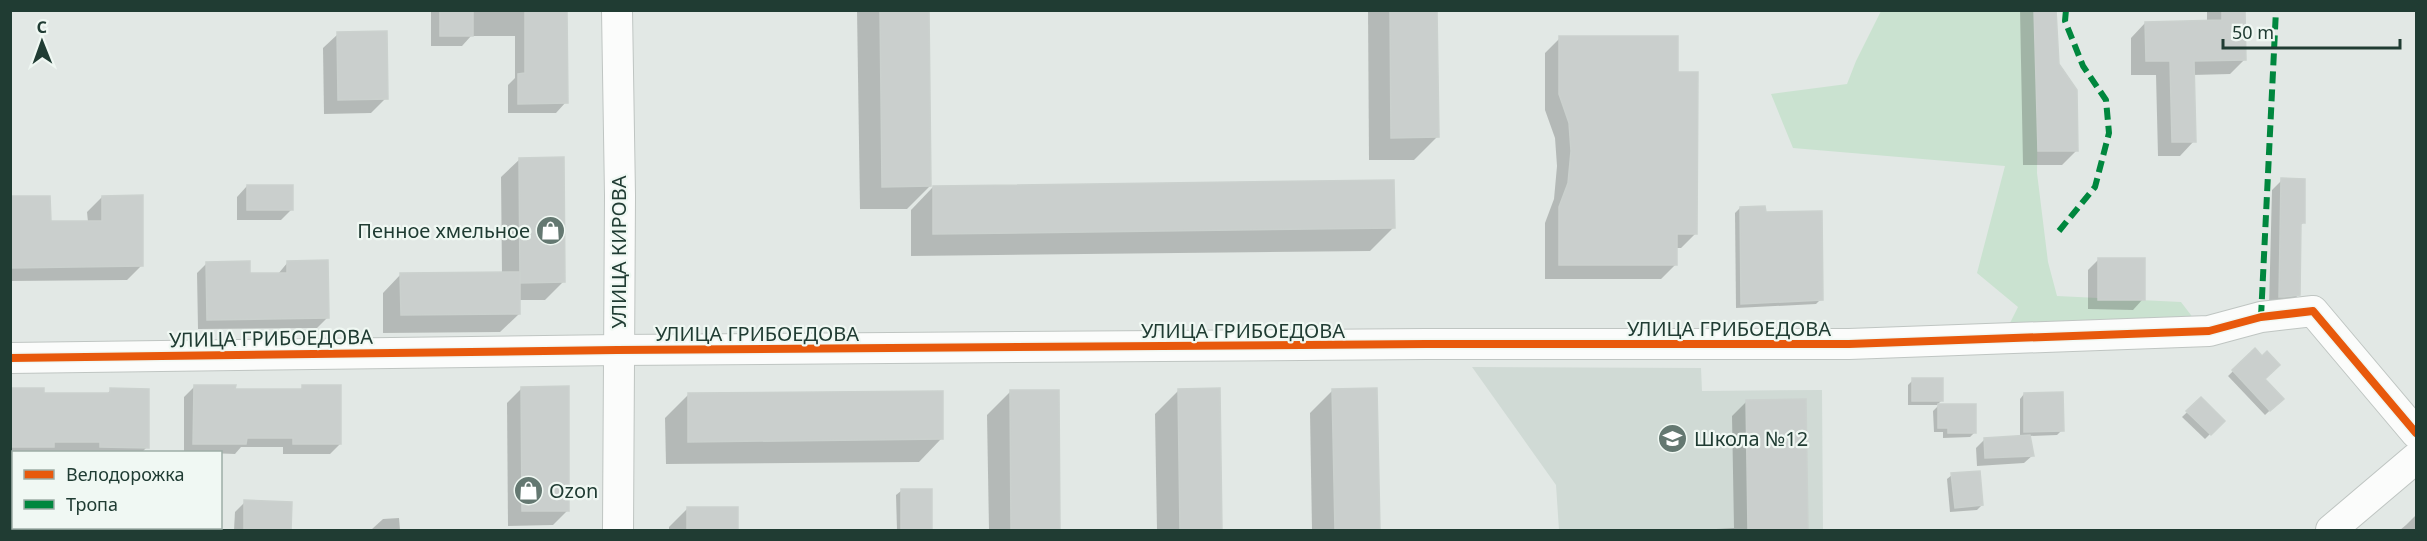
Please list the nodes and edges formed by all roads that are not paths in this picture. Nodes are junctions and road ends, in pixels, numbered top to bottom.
1 (617, 10) edge
2 (617, 350) junction
3 (10, 358) edge
4 (2416, 433) edge
5 (2416, 458) edge
6 (618, 531) edge
7 (2331, 531) edge

1 - 2 street, УЛИЦА КИРОВА
2 - 3 street, УЛИЦА ГРИБОЕДОВА
2 - 4 street, УЛИЦА ГРИБОЕДОВА
2 - 6 street, УЛИЦА КИРОВА
5 - 7 street

